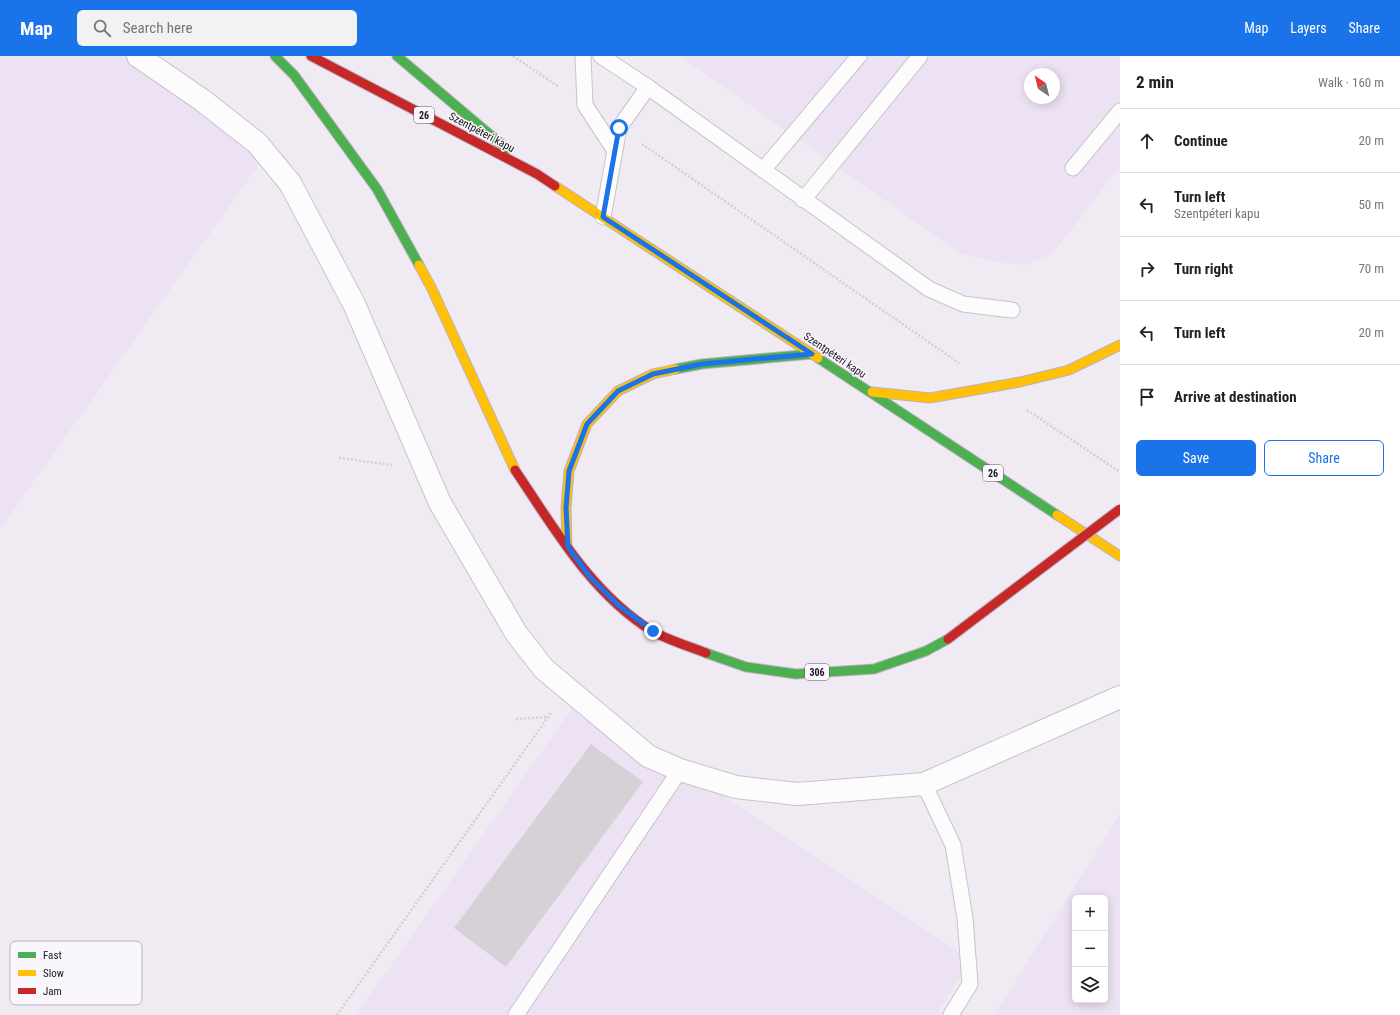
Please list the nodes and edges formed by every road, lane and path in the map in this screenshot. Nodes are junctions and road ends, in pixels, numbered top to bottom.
1 (138, 56) edge
2 (275, 56) edge
3 (311, 56) edge
4 (398, 56) edge
5 (513, 56) edge
6 (583, 56) edge
7 (601, 56) edge
8 (859, 56) edge
9 (920, 56) edge
10 (648, 87) junction
11 (585, 105) junction
12 (1120, 111) edge
13 (619, 128) junction
14 (615, 151) junction
15 (1073, 168) dead end
16 (763, 170) junction
17 (537, 174) junction
18 (803, 200) junction
19 (603, 217) junction
20 (1012, 310) dead end
21 (1120, 345) edge
22 (812, 354) junction
23 (993, 387) junction
24 (867, 391) junction
25 (339, 458) dead end
26 (426, 472) junction
27 (1120, 472) edge
28 (1120, 509) edge
29 (568, 547) junction
30 (1120, 556) edge
31 (567, 689) junction
32 (1120, 697) edge
33 (548, 717) junction
34 (516, 719) dead end
35 (680, 770) junction
36 (924, 784) junction
37 (337, 1015) edge
38 (516, 1015) edge
39 (950, 1015) edge

1 - 26 street
2 - 29 main road
3 - 17 main road, Szentpéteri kapu / 26
4 - 17 main road, Szentpéteri kapu / 26
5 - 11 path
6 - 11 lane
7 - 10 lane
8 - 16 lane
9 - 18 lane
10 - 13 lane
10 - 16 lane
11 - 14 lane
12 - 15 lane
13 - 14 lane
13 - 23 path
14 - 19 lane
16 - 18 lane
17 - 19 main road, Szentpéteri kapu / 26
18 - 20 lane
19 - 22 main road, Szentpéteri kapu / 26
21 - 23 main road
22 - 24 main road, Szentpéteri kapu / 26
22 - 29 main road
23 - 24 main road
23 - 27 path
24 - 30 main road, Szentpéteri kapu / 26
25 - 26 path
26 - 31 street
28 - 29 main road, 306, bridge
31 - 33 path
31 - 35 street
32 - 36 street
33 - 34 path
33 - 37 path
35 - 36 street
35 - 38 lane
36 - 39 lane

